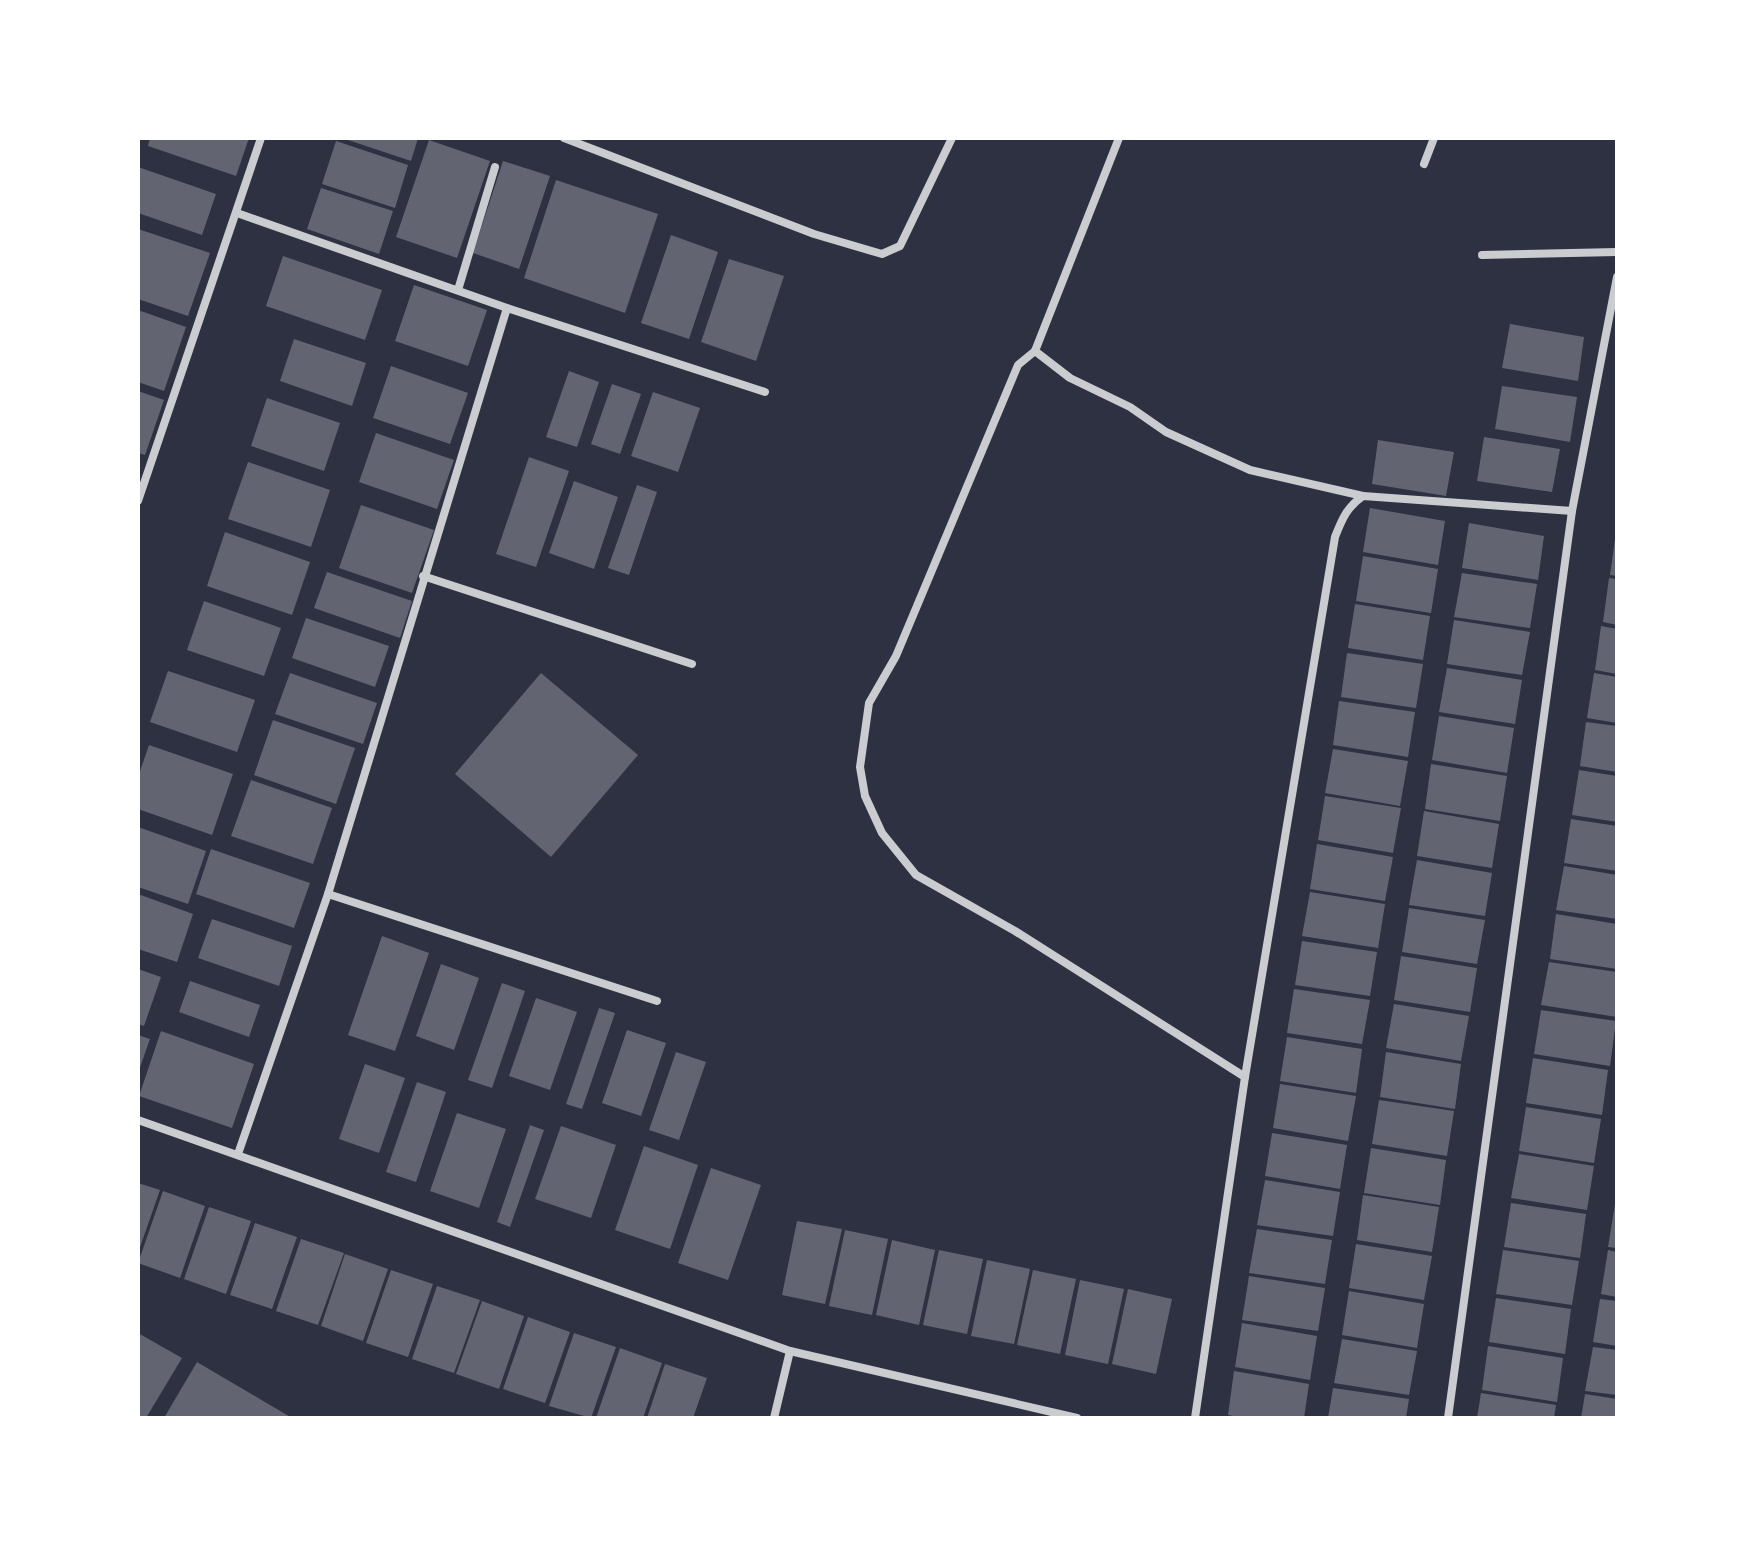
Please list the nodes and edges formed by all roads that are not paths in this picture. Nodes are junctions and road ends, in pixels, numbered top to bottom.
1 (261, 138) edge
2 (564, 138) edge
3 (952, 138) edge
4 (1119, 138) edge
5 (1434, 138) edge
6 (1424, 164) dead end
7 (495, 167) dead end
8 (237, 213) junction
9 (1617, 252) edge
10 (1482, 255) dead end
11 (1617, 277) edge
12 (458, 290) junction
13 (507, 308) junction
14 (1035, 351) junction
15 (765, 392) dead end
16 (1363, 496) junction
17 (138, 501) edge
18 (1572, 511) junction
19 (423, 576) junction
20 (692, 664) dead end
21 (328, 894) junction
22 (657, 1001) dead end
23 (1245, 1077) junction
24 (138, 1120) edge
25 (238, 1154) junction
26 (790, 1351) junction
27 (774, 1418) edge
28 (1077, 1418) edge
29 (1195, 1418) edge
30 (1448, 1418) edge

1 - 8 street
2 - 3 street
4 - 14 street
5 - 6 street
7 - 12 street
8 - 12 street
8 - 17 street
9 - 10 street
11 - 18 street
12 - 13 street
13 - 15 street
13 - 19 street
14 - 16 street
14 - 23 street
16 - 18 street
16 - 23 street
18 - 30 street
19 - 20 street
19 - 21 street
21 - 22 street
21 - 25 street
23 - 29 street
24 - 25 street
25 - 26 street
26 - 27 street
26 - 28 street

